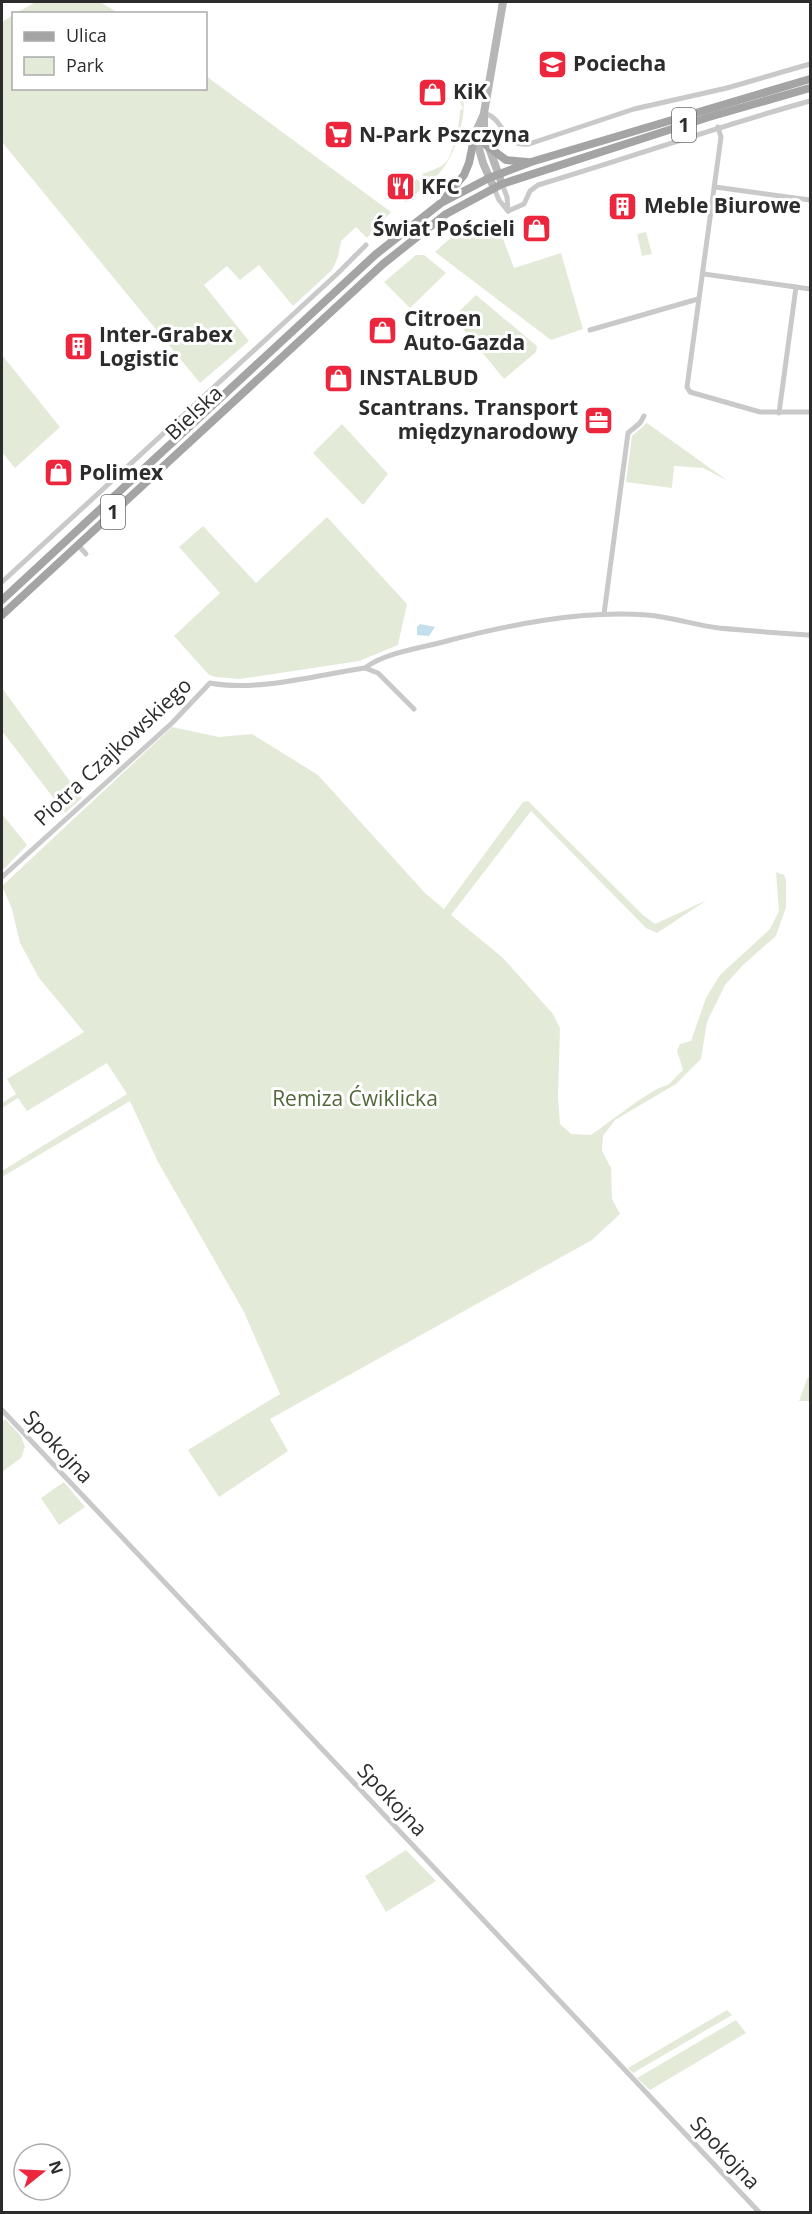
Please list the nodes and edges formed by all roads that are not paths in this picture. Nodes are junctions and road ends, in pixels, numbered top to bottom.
1 (503, 2) edge
2 (810, 64) edge
3 (783, 72) junction
4 (810, 79) edge
5 (787, 86) junction
6 (810, 88) edge
7 (810, 101) edge
8 (484, 113) junction
9 (718, 127) junction
10 (475, 134) junction
11 (486, 145) junction
12 (531, 162) junction
13 (493, 176) junction
14 (498, 186) junction
15 (715, 187) junction
16 (810, 200) edge
17 (441, 203) junction
18 (366, 245) dead end
19 (704, 274) junction
20 (796, 287) junction
21 (810, 289) edge
22 (698, 299) junction
23 (590, 330) dead end
24 (810, 412) edge
25 (779, 413) junction
26 (644, 416) dead end
27 (78, 545) junction
28 (86, 554) dead end
29 (2, 582) edge
30 (17, 585) junction
31 (2, 589) edge
32 (2, 600) edge
33 (604, 614) junction
34 (2, 615) edge
35 (810, 635) edge
36 (364, 668) junction
37 (414, 709) dead end
38 (2, 877) edge
39 (2, 1410) edge
40 (759, 2212) edge

1 - 8 main road
2 - 3 street
3 - 5 street
3 - 8 street
4 - 5 main road, 1
5 - 12 main road, 1
6 - 14 main road, 1
7 - 9 street
8 - 10 main road
8 - 11 main road
9 - 14 street
9 - 15 street
10 - 13 main road
10 - 17 main road
11 - 12 main road
11 - 13 main road
12 - 13 main road, 1
13 - 14 main road
13 - 17 main road, Bielska / 1
14 - 27 main road, Bielska / 1
15 - 16 street
15 - 19 street
17 - 30 main road, Bielska / 1
18 - 29 street
19 - 20 street
19 - 22 street
20 - 21 street
20 - 25 street
22 - 23 street
22 - 25 street
24 - 25 street
26 - 33 street
27 - 28 street
27 - 34 main road, Bielska / 1
30 - 31 main road
30 - 32 main road, Bielska / 1
33 - 35 street, Piotra Czajkowskiego
33 - 36 street, Piotra Czajkowskiego
36 - 37 street
36 - 38 street, Piotra Czajkowskiego
39 - 40 street, Spokojna

